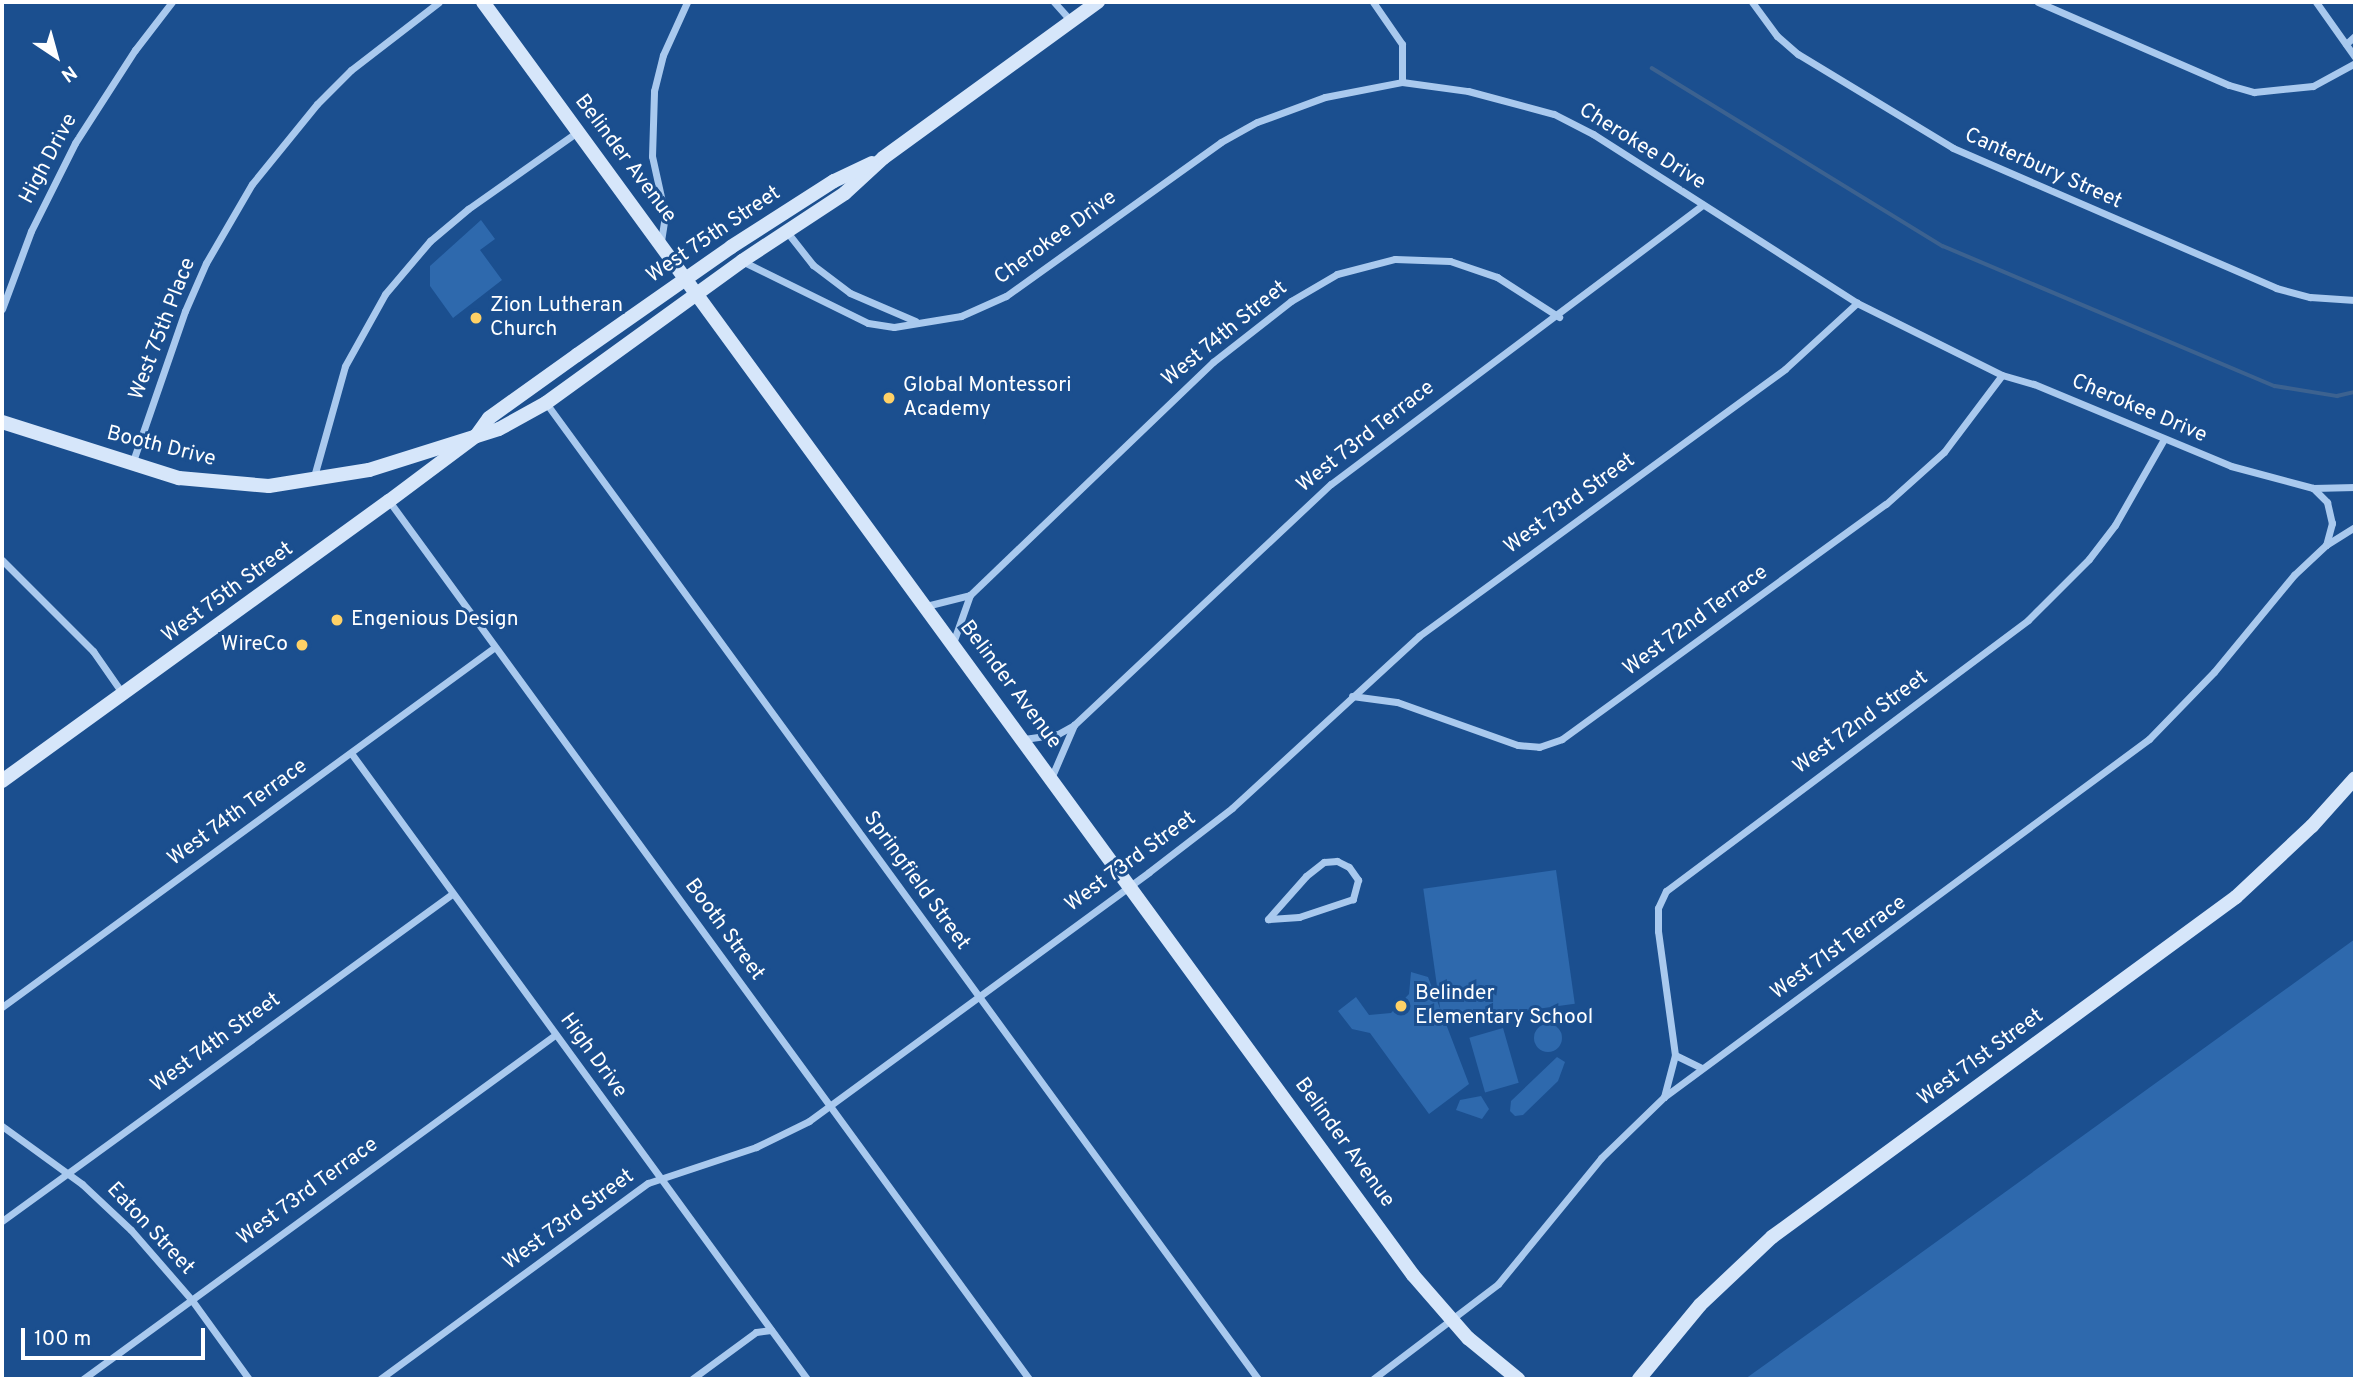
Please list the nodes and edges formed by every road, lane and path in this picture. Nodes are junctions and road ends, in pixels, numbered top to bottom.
1 (172, 2) edge
2 (439, 2) edge
3 (483, 2) edge
4 (687, 2) edge
5 (1054, 2) edge
6 (1098, 2) edge
7 (1373, 2) edge
8 (1752, 2) edge
9 (2038, 2) edge
10 (2316, 2) edge
11 (1071, 22) junction
12 (2355, 36) edge
13 (2346, 44) junction
14 (2355, 57) edge
15 (2355, 63) edge
16 (1402, 82) junction
17 (577, 132) junction
18 (883, 158) junction
19 (1703, 205) junction
20 (786, 231) junction
21 (660, 242) junction
22 (742, 261) junction
23 (687, 278) junction
24 (698, 293) junction
25 (2355, 300) edge
26 (1857, 303) junction
27 (2, 309) edge
28 (1559, 317) junction
29 (915, 321) junction
30 (2002, 375) junction
31 (545, 403) junction
32 (2, 422) edge
33 (476, 436) junction
34 (2164, 439) junction
35 (132, 465) junction
36 (313, 481) junction
37 (2355, 487) edge
38 (2313, 488) junction
39 (389, 501) junction
40 (2355, 527) edge
41 (2326, 545) junction
42 (2, 560) edge
43 (970, 595) junction
44 (925, 606) junction
45 (953, 643) junction
46 (495, 647) junction
47 (123, 694) junction
48 (1352, 696) junction
49 (1074, 725) junction
50 (1024, 739) junction
51 (351, 753) junction
52 (1052, 776) junction
53 (2355, 778) edge
54 (2, 781) edge
55 (1129, 886) junction
56 (452, 894) junction
57 (1268, 919) joint
58 (978, 995) junction
59 (2, 1007) edge
60 (555, 1035) junction
61 (1675, 1055) junction
62 (1702, 1069) junction
63 (1664, 1097) junction
64 (828, 1105) junction
65 (2, 1126) edge
66 (68, 1174) junction
67 (661, 1179) junction
68 (2, 1221) edge
69 (191, 1299) junction
70 (1453, 1322) junction
71 (771, 1330) junction
72 (83, 1379) edge
73 (249, 1379) edge
74 (380, 1379) edge
75 (692, 1379) edge
76 (807, 1379) edge
77 (1029, 1379) edge
78 (1258, 1379) edge
79 (1373, 1379) edge
80 (1518, 1379) edge
81 (1639, 1379) edge

1 - 27 street, High Drive
2 - 35 street, West 75th Place
3 - 17 street, Belinder Avenue
4 - 21 street
5 - 11 street
6 - 11 street, West 75th Street
7 - 16 street
8 - 25 street, Canterbury Street
9 - 15 street
10 - 13 street
11 - 18 street, West 75th Street
12 - 13 street
13 - 14 street
16 - 19 street, Cherokee Drive
16 - 29 street, Cherokee Drive
17 - 21 street, Belinder Avenue
17 - 36 street
18 - 20 street, West 75th Street
18 - 23 street, West 75th Street
19 - 26 street, Cherokee Drive
19 - 28 street, West 73rd Terrace
20 - 22 street, West 75th Street
20 - 29 street, Cherokee Drive
21 - 23 street, Belinder Avenue
22 - 24 street, West 75th Street
22 - 29 street, Cherokee Drive
23 - 24 street, Belinder Avenue
23 - 33 street, West 75th Street
24 - 31 street, West 75th Street
24 - 44 street, Belinder Avenue
26 - 30 street, Cherokee Drive
26 - 48 street, West 73rd Street
28 - 43 street, West 74th Street
28 - 49 street, West 73rd Terrace
30 - 34 street, Cherokee Drive
30 - 48 street, West 72nd Terrace
31 - 33 street, West 75th Street
31 - 58 street, Springfield Street
32 - 35 street, Booth Drive
33 - 36 street, Booth Drive
33 - 39 street, West 75th Street
34 - 38 street, Cherokee Drive
34 - 61 street, West 72nd Street
35 - 36 street, Booth Drive
37 - 38 street, Cherokee Drive
38 - 41 street
39 - 46 street, Booth Street
39 - 47 street, West 75th Street
40 - 41 street, West 71st Terrace
41 - 62 street, West 71st Terrace
42 - 47 street
43 - 44 street
43 - 45 street, West 74th Street
44 - 45 street, Belinder Avenue
45 - 50 street, Belinder Avenue
46 - 51 street, West 74th Terrace
46 - 64 street, Booth Street
47 - 54 street, West 75th Street
48 - 55 street, West 73rd Street
49 - 50 street, West 73rd Terrace
49 - 52 street, West 73rd Terrace
50 - 52 street, Belinder Avenue
51 - 56 street, High Drive
51 - 59 street, West 74th Terrace
52 - 55 street, Belinder Avenue
53 - 81 street, West 71st Street
55 - 58 street, West 73rd Street
55 - 70 street, Belinder Avenue
56 - 60 street, High Drive
56 - 66 street, West 74th Street
57 - 57 street
58 - 64 street, West 73rd Street
58 - 78 street, Springfield Street
60 - 67 street, High Drive
60 - 69 street, West 73rd Terrace
61 - 62 street
61 - 63 street, West 72nd Street
62 - 63 street, West 71st Terrace
63 - 70 street, West 71st Terrace
64 - 67 street, West 73rd Street
64 - 77 street, Booth Street
65 - 66 street, Eaton Street
66 - 68 street, West 74th Street
66 - 69 street, Eaton Street
67 - 71 street, High Drive
67 - 74 street, West 73rd Street
69 - 72 street, West 73rd Terrace
69 - 73 street, Eaton Street
70 - 79 street, West 71st Terrace
70 - 80 street, Belinder Avenue
71 - 75 street
71 - 76 street, High Drive

